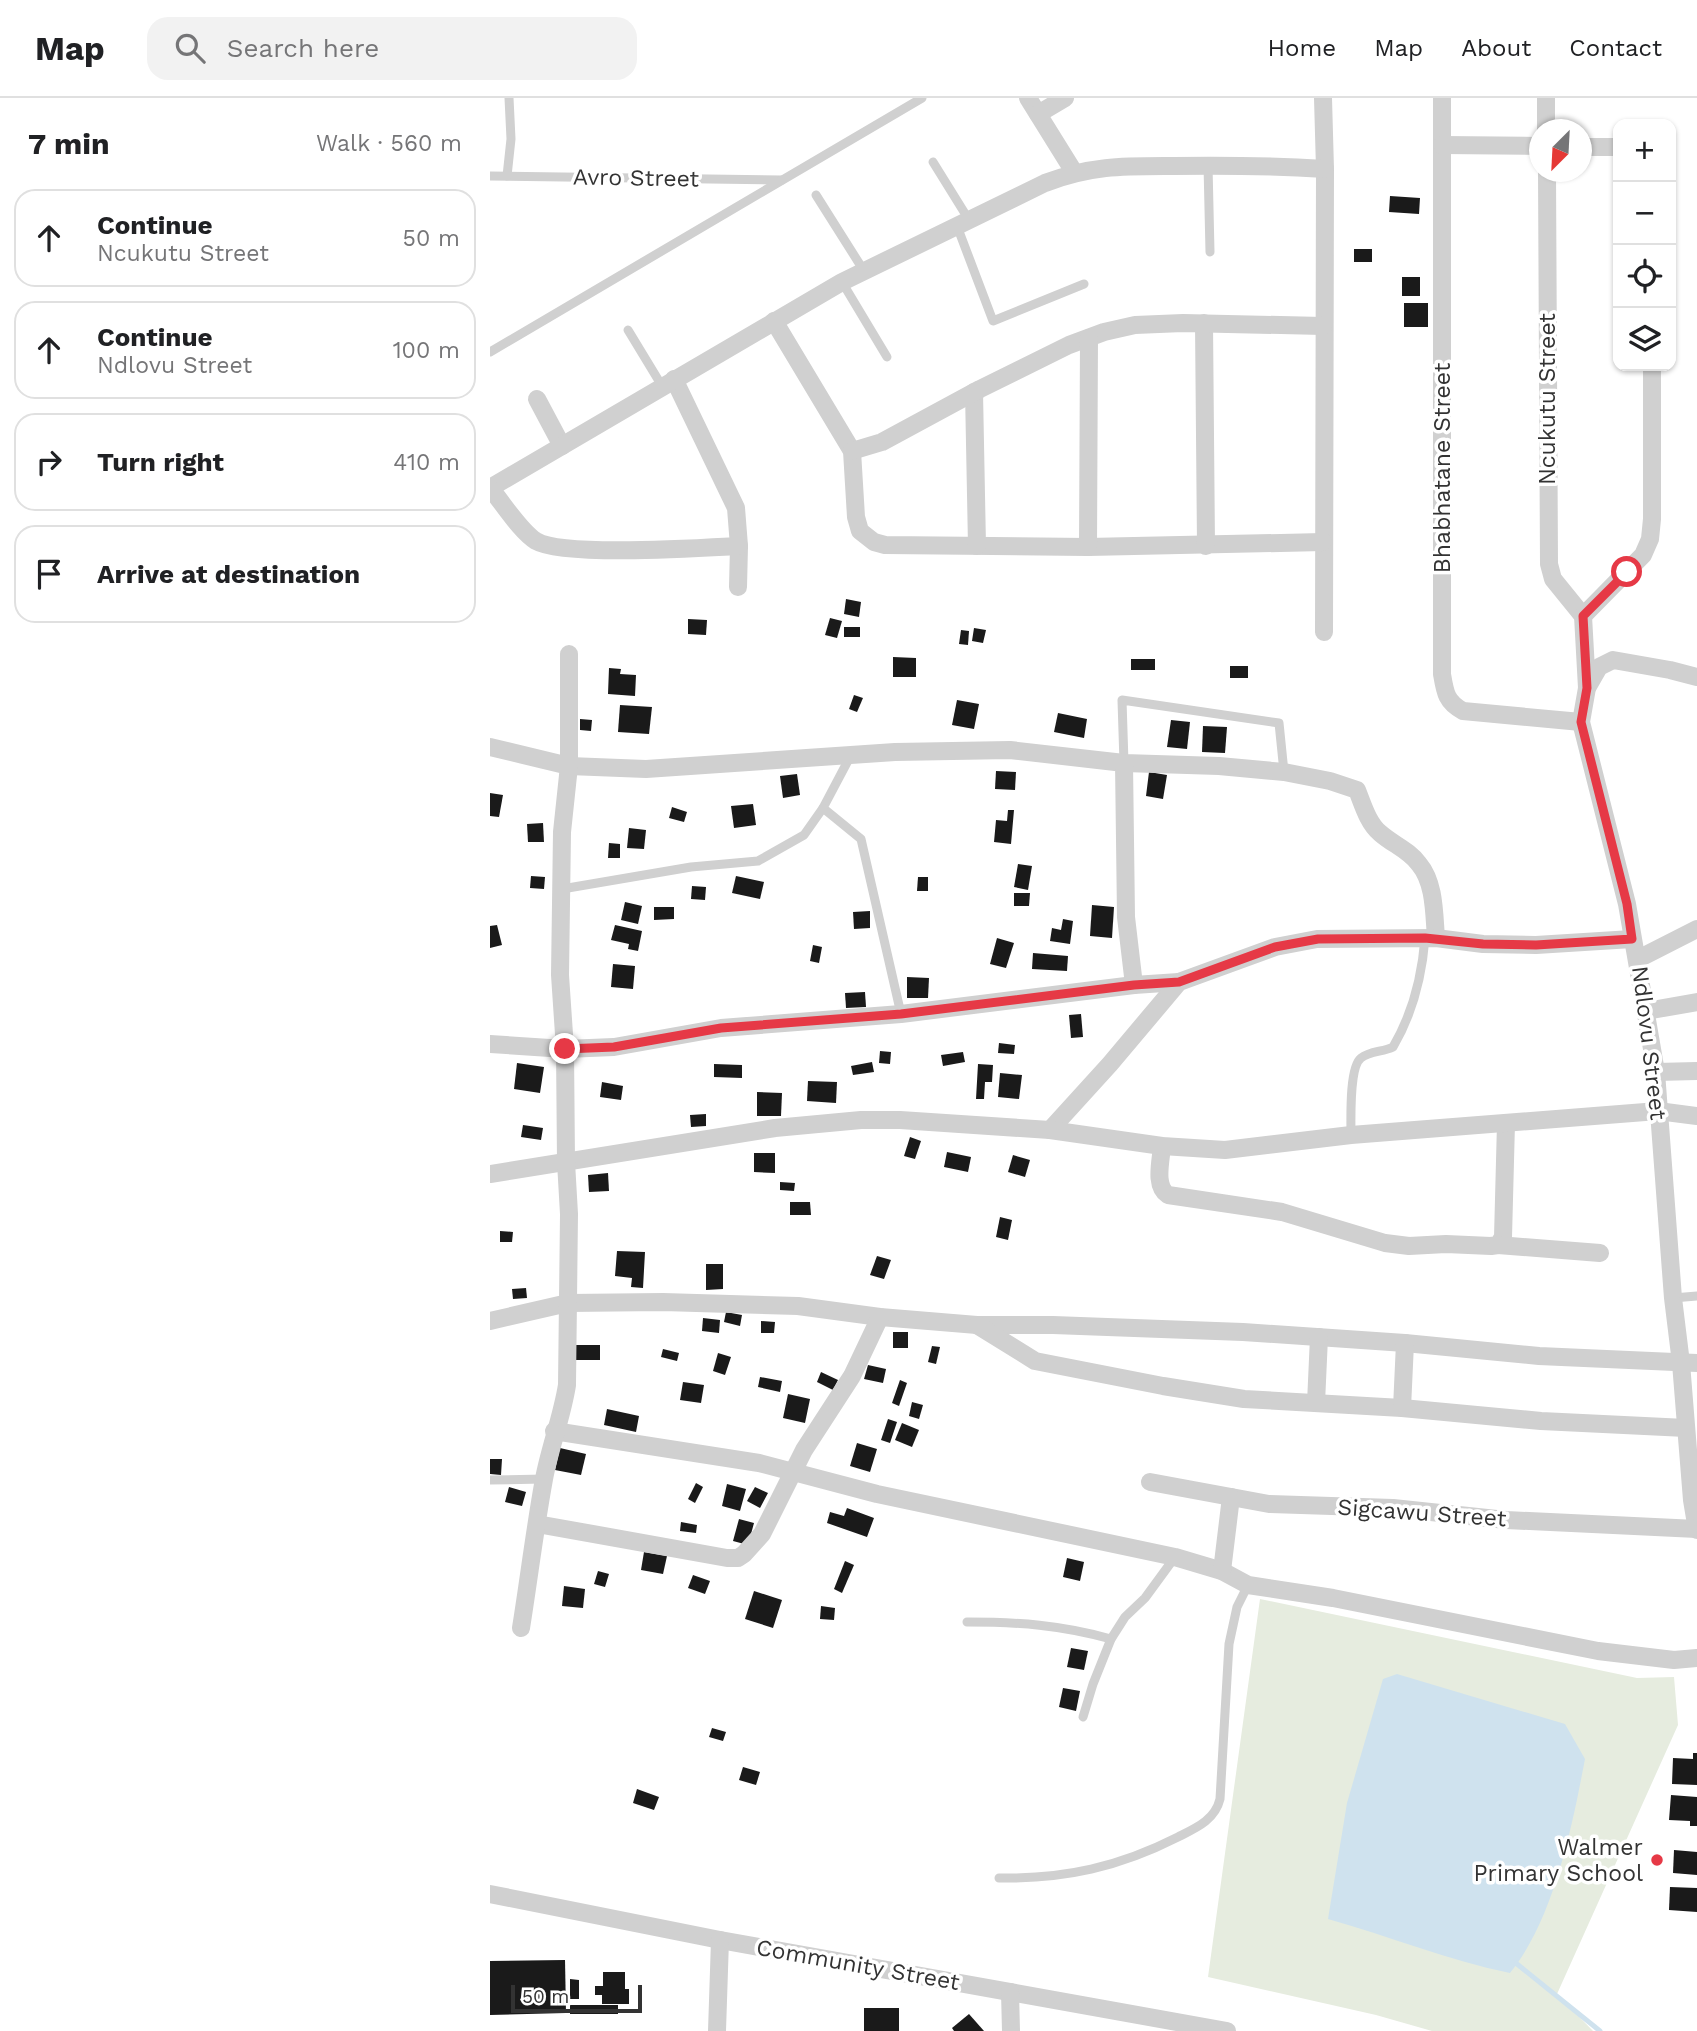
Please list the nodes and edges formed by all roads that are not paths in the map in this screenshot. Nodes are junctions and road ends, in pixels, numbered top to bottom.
1 (509, 98) edge
2 (922, 98) edge
3 (1028, 98) edge
4 (1065, 98) edge
5 (1323, 98) edge
6 (1442, 98) edge
7 (1546, 98) edge
8 (1038, 114) junction
9 (1546, 119) edge
10 (1442, 145) junction
11 (1529, 146) edge
12 (1592, 147) edge
13 (1613, 147) edge
14 (933, 162) dead end
15 (1208, 165) junction
16 (1325, 169) junction
17 (1074, 172) junction
18 (490, 176) edge
19 (507, 176) junction
20 (782, 180) junction
21 (1547, 182) edge
22 (816, 195) dead end
23 (963, 223) junction
24 (1210, 252) dead end
25 (864, 271) junction
26 (842, 282) junction
27 (1084, 284) dead end
28 (774, 321) junction
29 (1204, 323) junction
30 (1323, 326) junction
31 (628, 330) dead end
32 (1089, 338) junction
33 (490, 352) edge
34 (887, 357) dead end
35 (1653, 371) edge
36 (668, 383) junction
37 (974, 392) junction
38 (537, 399) dead end
39 (562, 446) junction
40 (852, 450) junction
41 (490, 488) edge
42 (1323, 542) junction
43 (739, 546) junction
44 (977, 546) junction
45 (1206, 546) junction
46 (1088, 547) junction
47 (738, 587) dead end
48 (1583, 616) junction
49 (1324, 632) dead end
50 (569, 654) dead end
51 (1697, 677) edge
52 (1587, 688) junction
53 (1581, 722) junction
54 (490, 747) edge
55 (851, 754) junction
56 (1124, 763) junction
57 (569, 766) junction
58 (1284, 772) junction
59 (823, 808) junction
60 (562, 889) junction
61 (1697, 929) edge
62 (1430, 938) junction
63 (1632, 939) junction
64 (1638, 958) junction
65 (1179, 982) junction
66 (1134, 985) junction
67 (1697, 1002) edge
68 (1647, 1011) junction
69 (901, 1014) junction
70 (490, 1044) edge
71 (565, 1049) junction
72 (1697, 1071) edge
73 (1656, 1072) junction
74 (1658, 1111) junction
75 (1697, 1116) edge
76 (1506, 1123) junction
77 (1050, 1130) junction
78 (1351, 1135) junction
79 (1162, 1146) junction
80 (566, 1162) junction
81 (490, 1174) edge
82 (1498, 1245) junction
83 (1601, 1253) dead end
84 (1697, 1296) edge
85 (1673, 1298) junction
86 (568, 1303) junction
87 (880, 1317) junction
88 (490, 1321) edge
89 (977, 1325) junction
90 (1319, 1337) junction
91 (1405, 1343) junction
92 (1689, 1363) edge
93 (1316, 1403) junction
94 (1402, 1408) junction
95 (1689, 1419) edge
96 (554, 1431) junction
97 (792, 1472) junction
98 (544, 1479) junction
99 (490, 1480) edge
100 (1150, 1482) dead end
101 (1231, 1497) junction
102 (537, 1524) junction
103 (1697, 1529) edge
104 (1175, 1557) junction
105 (1223, 1571) junction
106 (1248, 1585) junction
107 (967, 1622) dead end
108 (521, 1628) dead end
109 (1111, 1639) junction
110 (1697, 1658) edge
111 (1083, 1717) dead end
112 (999, 1878) dead end
113 (490, 1894) edge
114 (720, 1940) junction
115 (1010, 1992) junction
116 (718, 2031) edge
117 (1011, 2031) edge
118 (1227, 2031) edge

1 - 19 lane
2 - 20 lane
3 - 8 street
4 - 8 street
5 - 16 street
6 - 10 street, Bhabhatane Street
7 - 9 street
8 - 17 street
10 - 11 street
10 - 53 street, Bhabhatane Street
12 - 13 street
14 - 23 lane
15 - 16 street
15 - 17 street
15 - 24 lane
16 - 30 street
17 - 23 street
18 - 19 lane, Avro Street
19 - 20 lane, Avro Street
20 - 33 lane
21 - 48 street, Ncukutu Street
22 - 25 lane
23 - 25 street
23 - 27 lane
25 - 26 street
26 - 28 street
26 - 34 lane
28 - 36 street
28 - 40 street
29 - 30 street
29 - 32 street
29 - 45 street
30 - 42 street
31 - 36 lane
32 - 37 street
32 - 46 street
35 - 48 street
36 - 39 street
36 - 43 street
37 - 40 street
37 - 44 street
38 - 39 street
39 - 41 street
40 - 44 street
41 - 43 street
42 - 45 street
42 - 49 street
43 - 47 street
44 - 46 street
45 - 46 street
48 - 52 street
50 - 57 street
51 - 52 street, Ndlovu Street
52 - 53 street, Ndlovu Street
53 - 63 street, Ndlovu Street
54 - 57 street
55 - 56 street
55 - 57 street
55 - 59 lane
56 - 58 street
56 - 58 lane
56 - 66 street
57 - 60 street
58 - 62 street
59 - 60 lane
59 - 69 lane
60 - 71 street
61 - 64 street
62 - 63 street
62 - 65 street
62 - 78 lane
63 - 64 street, Ndlovu Street
64 - 68 street, Ndlovu Street
65 - 66 street
65 - 77 street
66 - 69 street
67 - 68 street
68 - 73 street, Ndlovu Street
69 - 71 street
70 - 71 street
71 - 80 street
72 - 73 street
73 - 74 street, Ndlovu Street
74 - 75 street
74 - 76 street
74 - 85 street, Ndlovu Street
76 - 78 street
76 - 82 street
77 - 79 street
77 - 80 street
78 - 79 street
79 - 82 street
80 - 81 street
80 - 86 street
82 - 83 street
84 - 85 lane
85 - 92 street, Ndlovu Street
86 - 87 street
86 - 88 street
86 - 96 street
87 - 89 street
87 - 97 street
89 - 90 street
89 - 93 street
90 - 91 street
90 - 93 street
91 - 92 street
91 - 94 street
92 - 95 street, Ndlovu Street
93 - 94 street
94 - 95 street
95 - 103 street, Ndlovu Street
96 - 97 street
96 - 98 street
97 - 102 street
97 - 104 street
98 - 99 lane
98 - 102 street
100 - 101 street, Sigcawu Street
101 - 103 street, Sigcawu Street
101 - 105 street
102 - 108 street
104 - 105 street
104 - 109 lane
105 - 106 street
106 - 110 street
106 - 112 lane
107 - 109 lane
109 - 111 lane
113 - 114 street, Community Street
114 - 115 street, Community Street
114 - 116 street
115 - 117 street
115 - 118 street, Community Street

